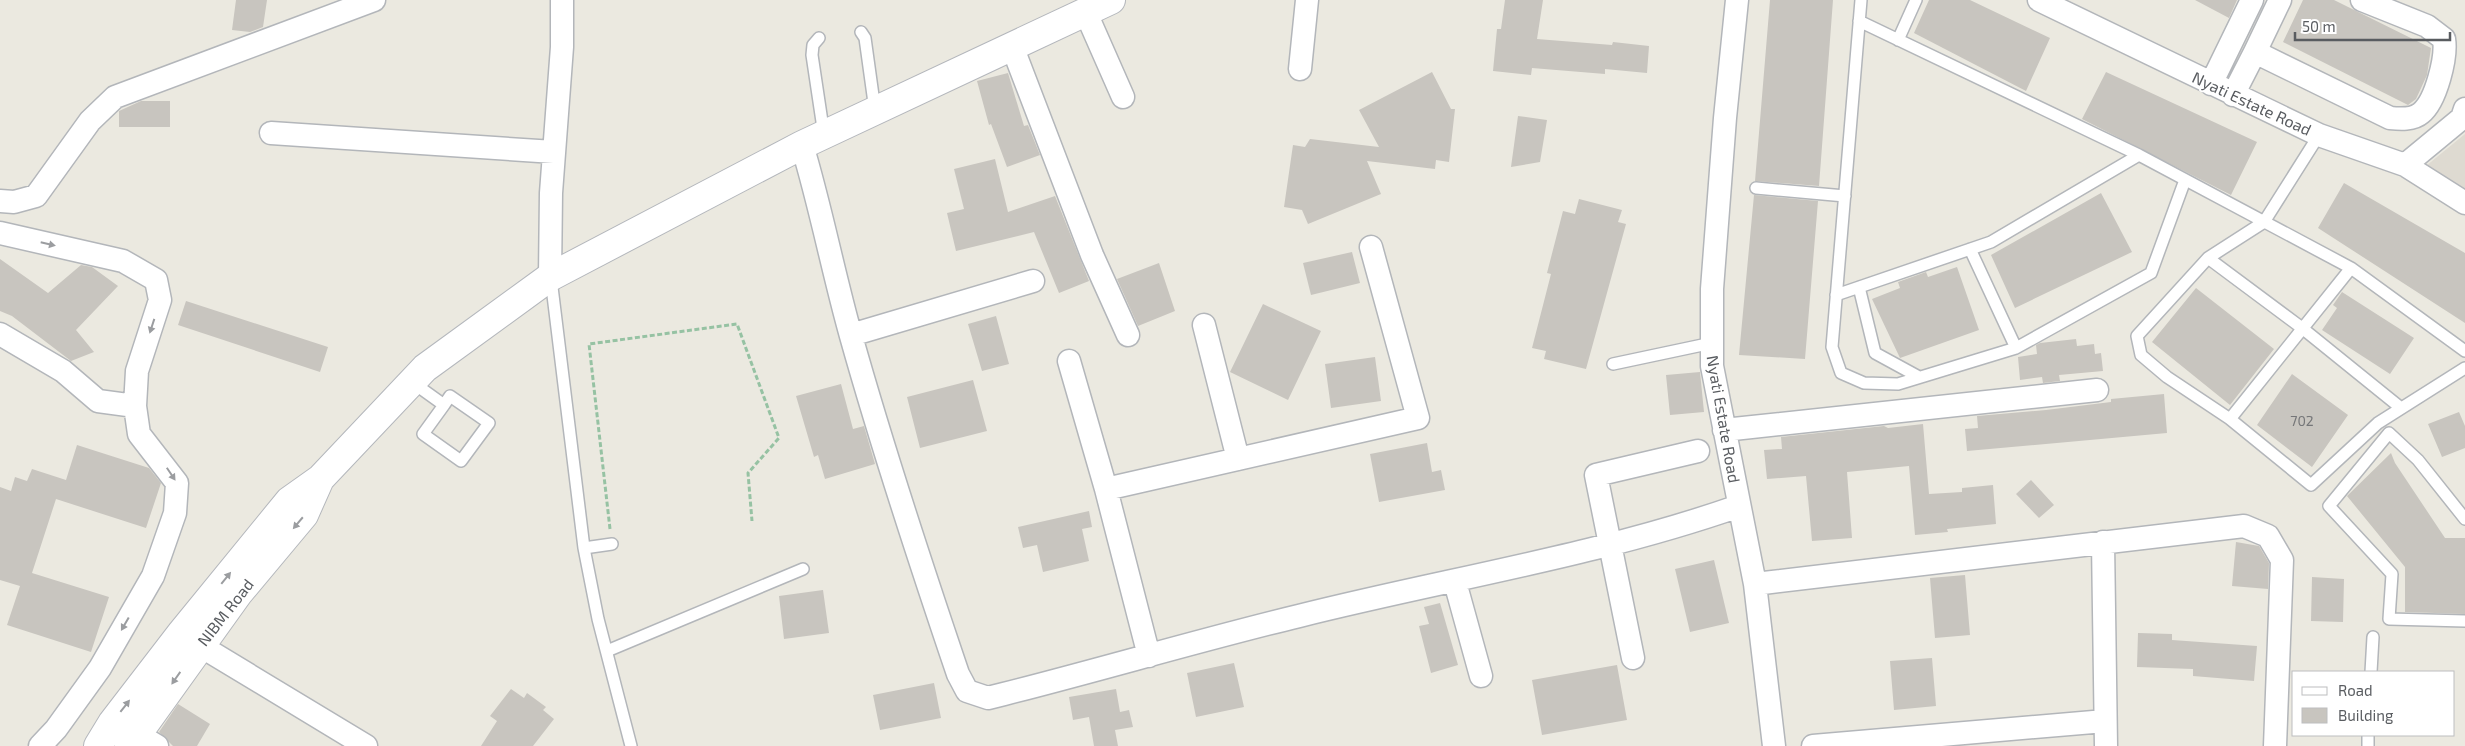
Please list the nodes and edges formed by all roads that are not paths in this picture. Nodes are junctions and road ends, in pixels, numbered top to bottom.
1 (374, 0) edge
2 (562, 0) edge
3 (1112, 0) edge
4 (1307, 0) edge
5 (1737, 0) edge
6 (1861, 0) edge
7 (1916, 0) edge
8 (2040, 0) edge
9 (2252, 0) edge
10 (2280, 0) edge
11 (2362, 0) edge
12 (1086, 13) junction
13 (1859, 22) junction
14 (861, 32) dead end
15 (819, 38) dead end
16 (1898, 40) junction
17 (1012, 46) junction
18 (2254, 52) junction
19 (1300, 70) dead end
20 (2211, 84) junction
21 (2233, 95) junction
22 (1123, 97) dead end
23 (2465, 109) edge
24 (875, 111) junction
25 (271, 133) dead end
26 (2320, 135) junction
27 (813, 140) junction
28 (554, 152) junction
29 (2139, 155) junction
30 (2405, 165) junction
31 (2185, 180) junction
32 (1756, 188) dead end
33 (1845, 196) junction
34 (0, 201) edge
35 (2465, 203) edge
36 (2264, 222) junction
37 (0, 233) edge
38 (1371, 247) dead end
39 (1970, 249) junction
40 (2208, 258) junction
41 (2351, 268) junction
42 (550, 277) junction
43 (1033, 281) dead end
44 (1859, 287) junction
45 (1836, 295) junction
46 (1204, 325) dead end
47 (2302, 328) junction
48 (0, 334) edge
49 (850, 334) junction
50 (1128, 335) dead end
51 (1712, 343) junction
52 (2016, 348) junction
53 (2465, 351) edge
54 (1069, 361) dead end
55 (1613, 364) dead end
56 (2465, 368) edge
57 (1919, 377) junction
58 (412, 382) junction
59 (2097, 390) dead end
60 (444, 405) junction
61 (135, 406) junction
62 (2401, 408) junction
63 (2230, 419) junction
64 (1724, 430) junction
65 (1698, 451) dead end
66 (1238, 459) junction
67 (320, 479) junction
68 (1106, 489) junction
69 (1739, 506) junction
70 (2465, 519) edge
71 (2103, 542) junction
72 (612, 544) road end
73 (1610, 544) junction
74 (584, 548) junction
75 (803, 569) dead end
76 (1455, 582) junction
77 (1755, 584) junction
78 (2465, 620) edge
79 (2373, 638) dead end
80 (199, 645) junction
81 (606, 651) junction
82 (1149, 656) junction
83 (1633, 658) dead end
84 (2372, 671) edge
85 (1481, 676) dead end
86 (2106, 721) junction
87 (141, 742) edge
88 (40, 746) edge
89 (98, 746) edge
90 (366, 746) edge
91 (631, 746) edge
92 (1774, 746) edge
93 (1813, 746) edge
94 (2106, 746) edge
95 (2275, 746) edge
96 (2368, 746) edge
97 (2376, 746) edge

1 - 34 street
2 - 28 street
3 - 12 main road
4 - 19 street
5 - 51 street, Nyati Estate Road
6 - 13 lane
7 - 16 lane
8 - 20 street, Nyati Estate Road
9 - 20 street
10 - 18 street
11 - 18 street
12 - 17 main road
12 - 22 street
13 - 16 lane
13 - 33 lane
14 - 24 lane
15 - 27 lane
16 - 29 lane
17 - 24 main road
17 - 50 street
18 - 21 street
20 - 21 street, Nyati Estate Road
21 - 26 street, Nyati Estate Road
23 - 30 street
24 - 27 main road
25 - 28 street
26 - 30 street, Nyati Estate Road
26 - 36 lane
27 - 42 main road
27 - 49 street
28 - 42 street
29 - 31 lane
29 - 39 lane
30 - 35 street, Nyati Estate Road
31 - 36 lane
31 - 52 lane
32 - 33 lane
33 - 45 lane
36 - 40 lane
36 - 41 lane
37 -> 61 street
38 - 66 street
39 - 44 lane
39 - 52 lane
40 - 47 lane
40 - 63 lane
41 - 47 lane
41 - 53 lane
42 - 58 main road
42 - 74 lane
43 - 49 street
44 - 45 lane
44 - 57 lane
45 - 57 lane
46 - 66 street
47 - 62 lane
47 - 63 lane
48 - 61 street
49 - 82 street
51 - 55 lane
51 - 64 street, Nyati Estate Road
52 - 57 lane
54 - 68 street
56 - 62 lane
58 - 60 lane
58 - 67 main road
59 - 64 street
60 - 60 lane
61 -> 88 street
62 - 63 lane
64 - 69 street, Nyati Estate Road
65 - 73 street
66 - 68 street
67 -> 80 main road, NIBM Road
89 -> 67 main road
68 - 82 street
69 - 73 street
69 - 77 street, Nyati Estate Road
70 - 78 lane
71 - 77 street
71 - 86 street
71 - 95 street
72 - 74 lane
73 - 76 street
73 - 83 street
74 - 81 lane
75 - 81 lane
76 - 82 street
76 - 85 street
77 - 92 street, Nyati Estate Road
79 - 84 lane
80 -> 87 main road, NIBM Road
80 - 90 street
81 - 91 lane
86 - 93 street
86 - 94 street
96 - 97 lane

